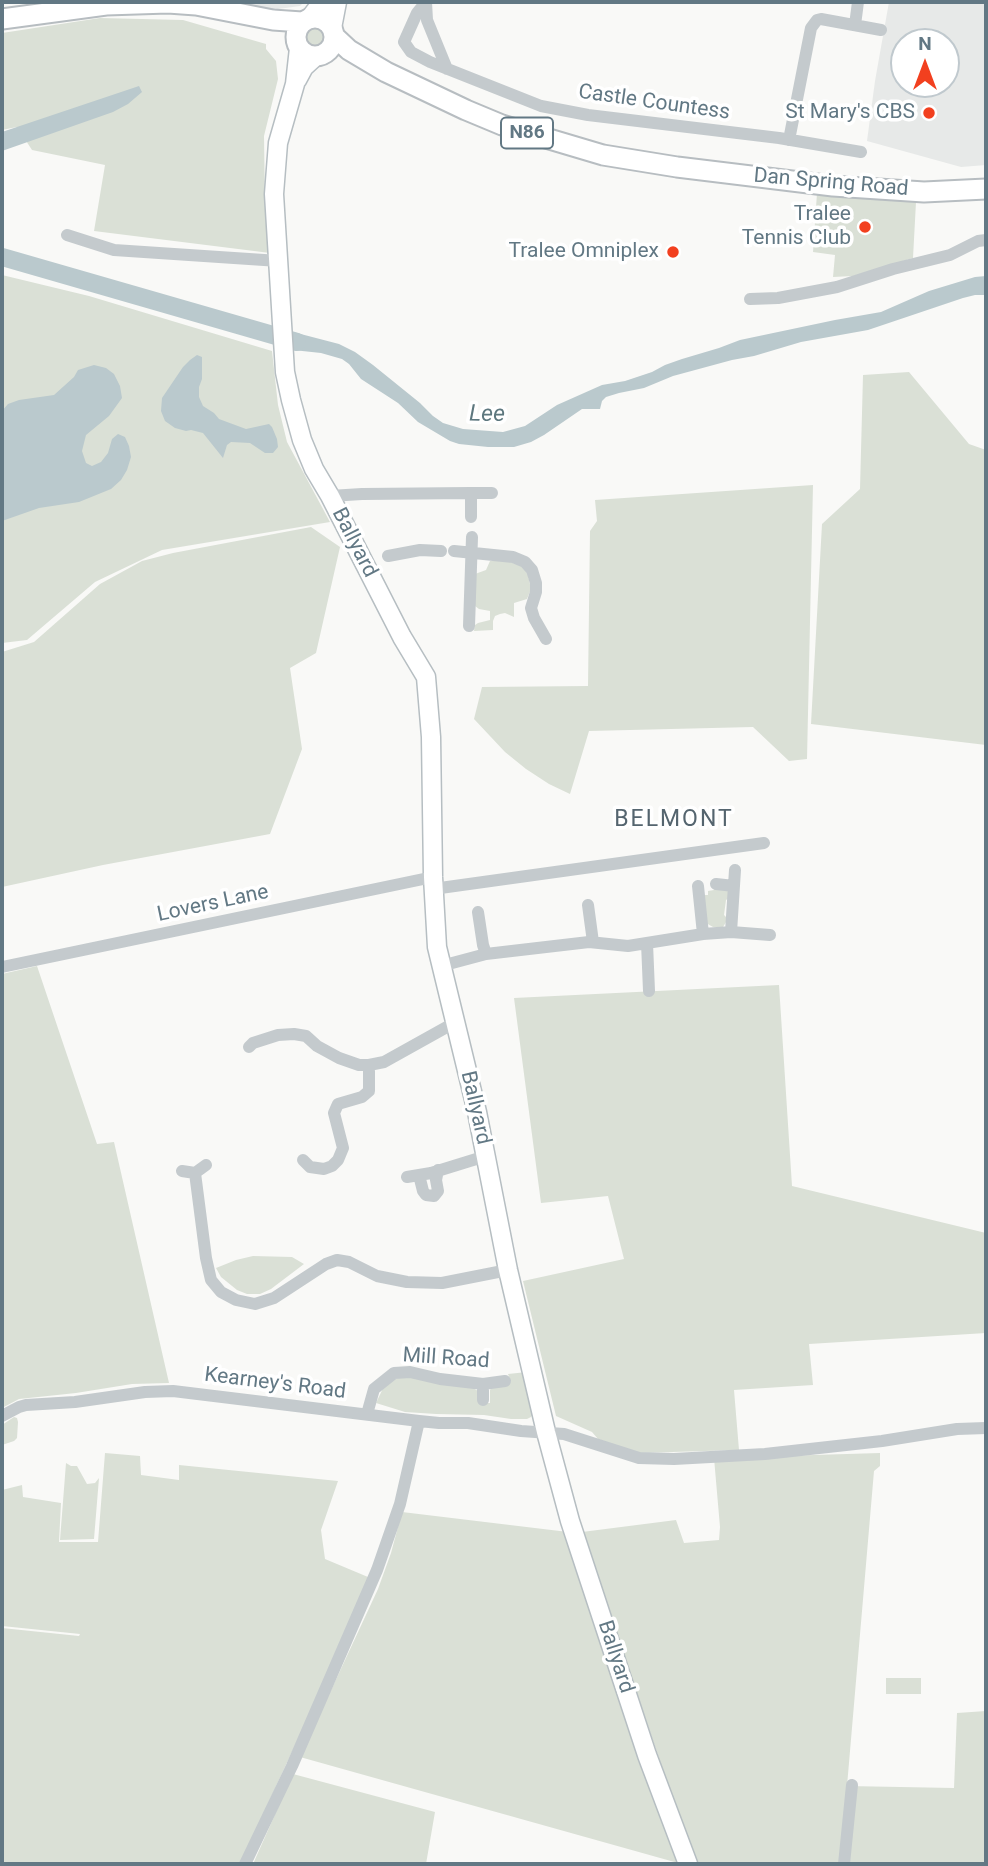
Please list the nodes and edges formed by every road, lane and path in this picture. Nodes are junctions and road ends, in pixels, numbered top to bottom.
1 (322, 2) edge
2 (337, 2) edge
3 (426, 2) edge
4 (858, 2) edge
5 (74, 5) edge
6 (244, 15) junction
7 (2, 19) edge
8 (306, 20) junction
9 (855, 25) junction
10 (881, 30) dead end
11 (317, 44) junction
12 (447, 69) junction
13 (789, 140) junction
14 (861, 152) dead end
15 (986, 189) edge
16 (67, 235) dead end
17 (986, 240) edge
18 (279, 261) junction
19 (750, 299) dead end
20 (471, 493) junction
21 (492, 493) dead end
22 (330, 496) junction
23 (471, 517) dead end
24 (471, 537) dead end
25 (471, 552) junction
26 (388, 556) dead end
27 (469, 626) dead end
28 (545, 639) dead end
29 (764, 843) dead end
30 (735, 870) dead end
31 (433, 883) junction
32 (716, 884) dead end
33 (698, 886) dead end
34 (734, 886) junction
35 (588, 905) dead end
36 (478, 912) dead end
37 (731, 932) junction
38 (703, 934) junction
39 (770, 935) dead end
40 (593, 942) junction
41 (647, 943) junction
42 (486, 954) junction
43 (441, 966) junction
44 (2, 967) edge
45 (649, 991) dead end
46 (454, 1023) junction
47 (249, 1041) dead end
48 (369, 1065) junction
49 (486, 1156) junction
50 (303, 1160) dead end
51 (206, 1164) dead end
52 (438, 1170) junction
53 (508, 1270) junction
54 (505, 1381) dead end
55 (483, 1384) junction
56 (483, 1401) dead end
57 (367, 1414) junction
58 (2, 1416) edge
59 (419, 1421) junction
60 (986, 1428) edge
61 (546, 1432) junction
62 (852, 1784) dead end
63 (246, 1864) edge
64 (688, 1864) edge
65 (845, 1864) edge

1 - 8 street
2 - 11 street
3 - 12 street, Castle Countess
3 - 12 street, Castle Countess
4 - 9 street
5 - 6 main road, N86
5 - 7 main road, N86
6 - 8 main road, N86
6 - 11 main road, N86
8 - 11 main road
8 - 11 main road, N86
9 - 10 street
9 - 13 street
11 - 15 main road, Dan Spring Road / N86
11 - 18 street
12 - 13 street, Castle Countess
13 - 14 street, Castle Countess
16 - 18 street
17 - 19 street
18 - 22 street, Ballyard
20 - 21 street
20 - 22 street
20 - 23 street
22 - 31 street, Ballyard
24 - 25 street
25 - 26 street
25 - 27 street
25 - 28 street
29 - 31 street, Lovers Lane
30 - 34 street
31 - 43 street, Ballyard
31 - 44 street, Lovers Lane
32 - 34 street
33 - 38 street
34 - 37 street
35 - 40 street
36 - 42 street
37 - 38 street
37 - 39 street
38 - 41 street
40 - 41 street
40 - 42 street
41 - 45 street
42 - 43 street
43 - 46 street, Ballyard
46 - 48 street
46 - 49 street, Ballyard
47 - 48 street
48 - 50 street
49 - 52 street
49 - 53 street, Ballyard
51 - 53 street
52 - 52 street
53 - 61 street, Ballyard
54 - 55 street, Mill Road
55 - 56 street
55 - 57 street, Mill Road
57 - 58 street, Kearney's Road
57 - 59 street, Kearney's Road
59 - 61 street, Kearney's Road
59 - 63 street
60 - 61 street, Kearney's Road
61 - 64 street, Ballyard
62 - 65 street

